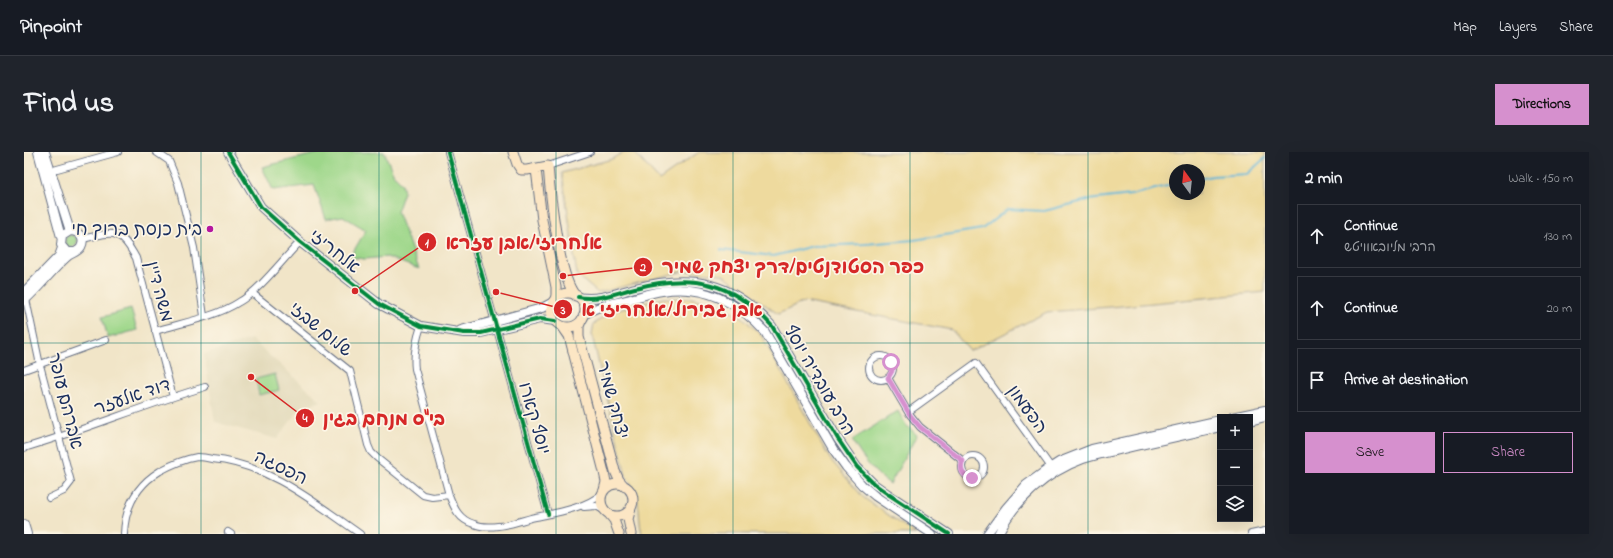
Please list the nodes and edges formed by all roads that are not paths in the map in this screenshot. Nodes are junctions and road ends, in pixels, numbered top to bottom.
1 (38, 152) edge
2 (45, 152) edge
3 (118, 152) edge
4 (156, 152) edge
5 (228, 152) edge
6 (232, 152) edge
7 (448, 152) edge
8 (513, 152) edge
9 (590, 152) edge
10 (548, 166) junction
11 (238, 168) junction
12 (536, 169) junction
13 (50, 171) junction
14 (70, 231) junction
15 (61, 237) junction
16 (82, 239) junction
17 (300, 242) junction
18 (62, 248) junction
19 (74, 252) junction
20 (252, 293) junction
21 (577, 296) junction
22 (25, 297) edge
23 (554, 301) junction
24 (204, 316) junction
25 (582, 318) junction
26 (558, 323) junction
27 (421, 326) junction
28 (495, 326) junction
29 (155, 331) junction
30 (106, 340) dead end
31 (40, 365) junction
32 (24, 370) edge
33 (888, 378) dead end
34 (206, 387) dead end
35 (173, 397) junction
36 (1265, 410) edge
37 (908, 412) junction
38 (1246, 414) edge
39 (1265, 417) edge
40 (1253, 419) edge
41 (1217, 421) edge
42 (1217, 428) edge
43 (60, 438) junction
44 (24, 448) edge
45 (963, 461) dead end
46 (1053, 470) junction
47 (625, 487) junction
48 (604, 492) junction
49 (449, 495) junction
50 (49, 498) dead end
51 (630, 508) junction
52 (570, 509) junction
53 (607, 513) junction
54 (548, 514) junction
55 (24, 524) edge
56 (1265, 531) edge
57 (27, 534) edge
58 (124, 534) edge
59 (360, 534) edge
60 (619, 534) edge
61 (631, 534) edge
62 (932, 534) edge
63 (949, 534) edge
64 (987, 534) edge
65 (998, 534) edge
66 (1252, 534) edge

1 - 15 street
2 - 13 street
3 - 13 street
4 - 24 street
5 - 11 street, אלחריזי
6 - 11 street, אלחריזי
7 - 28 street, יוסף קארו
8 - 12 main road
9 - 10 street
10 - 12 main road
10 - 21 main road
11 - 17 street, אלחריזי
12 - 23 main road
13 - 14 street
14 - 15 street
14 - 16 street
15 - 18 street
16 - 19 street
16 - 29 street, משה דיין
17 - 20 street
17 - 27 street, אלחריזי
18 - 19 street
18 - 22 street
19 - 22 street
20 - 24 street
20 - 49 street, שלום שבזי
21 - 23 main road
21 - 25 main road
21 - 63 street, הרב עובדיה יוסף
22 - 31 street, אברהם עופר
23 - 26 main road
23 - 28 street, אלחריזי
24 - 29 street
25 - 26 main road
25 - 47 main road, יצחק שמיר
25 - 62 street, הרב עובדיה יוסף
26 - 28 street, אלחריזי
26 - 48 main road, יצחק שמיר
27 - 28 street, אלחריזי
27 - 49 street
28 - 54 street, יוסף קארו
29 - 35 street, משה דיין
30 - 31 street
31 - 32 street
31 - 43 street, אברהם עופר
33 - 37 street
34 - 35 street, דוד אלעזר
35 - 43 street, דוד אלעזר
36 - 38 street
37 - 45 street
37 - 46 street, הפעמון
39 - 40 street
41 - 46 street
42 - 46 street
43 - 44 street, דוד אלעזר
43 - 50 street, אברהם עופר
46 - 64 street
46 - 65 street
47 - 48 main road
47 - 51 main road
48 - 52 street
48 - 53 main road
49 - 54 street
51 - 53 main road
51 - 61 main road
52 - 53 street
52 - 54 street
53 - 60 main road
55 - 57 street
56 - 66 street
58 - 59 street, הפסגה

